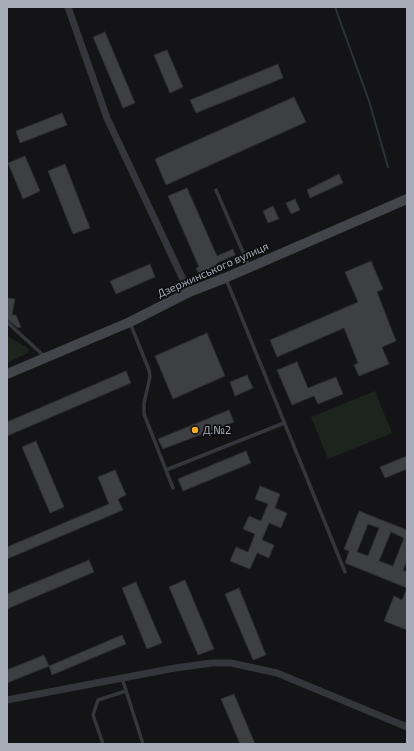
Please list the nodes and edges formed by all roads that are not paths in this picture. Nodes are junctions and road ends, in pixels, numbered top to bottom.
1 (68, 7) edge
2 (216, 190) dead end
3 (407, 199) edge
4 (249, 267) junction
5 (225, 278) junction
6 (188, 292) junction
7 (7, 322) edge
8 (130, 322) junction
9 (44, 357) junction
10 (7, 374) edge
11 (284, 423) junction
12 (166, 470) junction
13 (173, 488) dead end
14 (345, 572) dead end
15 (122, 677) junction
16 (126, 690) junction
17 (7, 700) edge
18 (407, 727) edge
19 (103, 744) edge
20 (143, 744) edge

1 - 6 street
2 - 4 lane
3 - 4 main road, Дзержинського вулиця
4 - 5 main road, Дзержинського вулиця
5 - 6 main road, Дзержинського вулиця
5 - 11 lane
6 - 8 main road, Дзержинського вулиця
7 - 9 lane
8 - 9 main road, Дзержинського вулиця
8 - 12 lane
9 - 10 main road, Дзержинського вулиця
11 - 12 lane
11 - 14 lane
12 - 13 lane
15 - 16 lane
15 - 17 street
15 - 18 street
16 - 19 lane
16 - 20 lane

